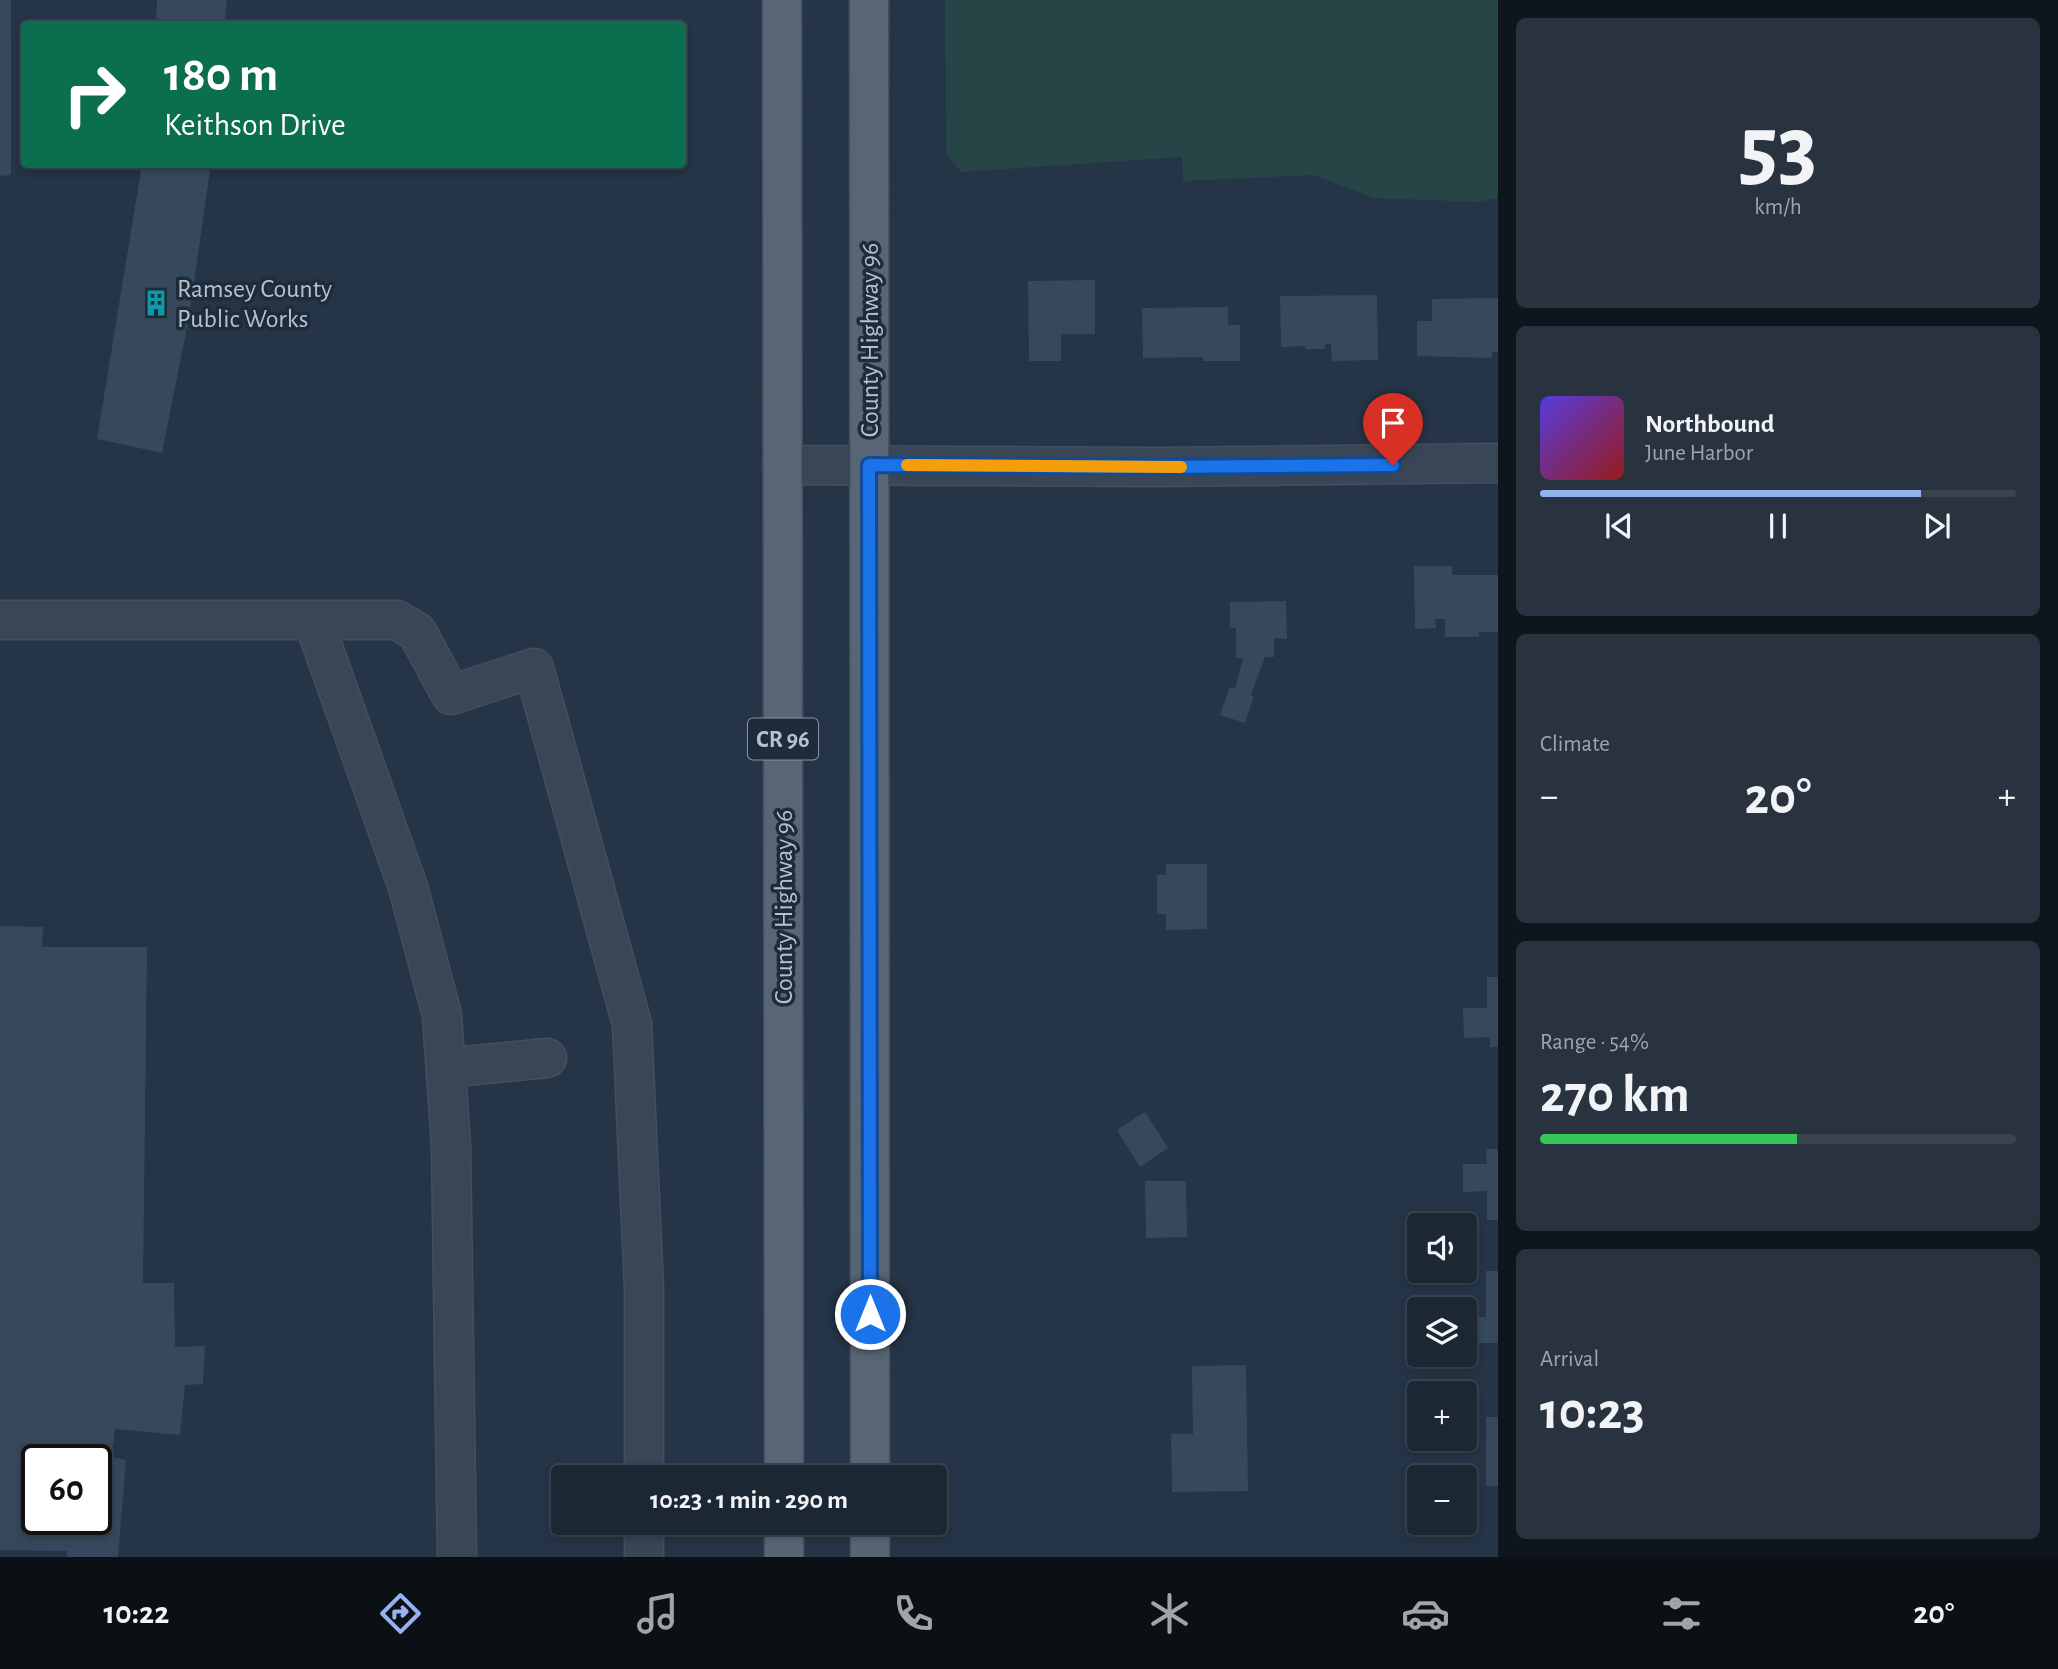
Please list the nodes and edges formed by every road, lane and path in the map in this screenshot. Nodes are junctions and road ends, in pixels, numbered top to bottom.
1 (782, 0) edge
2 (869, 0) edge
3 (1498, 463) edge
4 (782, 465) junction
5 (869, 465) junction
6 (0, 620) edge
7 (314, 622) junction
8 (547, 1058) dead end
9 (446, 1068) junction
10 (644, 1465) edge
11 (784, 1465) edge
12 (870, 1465) edge
13 (644, 1535) edge
14 (784, 1535) edge
15 (870, 1535) edge
16 (457, 1557) edge
17 (644, 1557) edge
18 (784, 1557) edge
19 (870, 1557) edge

1 - 4 main road, County Highway 96 / CR 96
2 - 5 main road, County Highway 96
3 - 5 street
4 - 5 street
4 - 11 main road, County Highway 96 / CR 96
5 - 12 main road, County Highway 96
6 - 7 street
7 - 9 street
7 - 10 street
8 - 9 street
9 - 16 street
13 - 17 street
14 - 18 main road
15 - 19 main road

